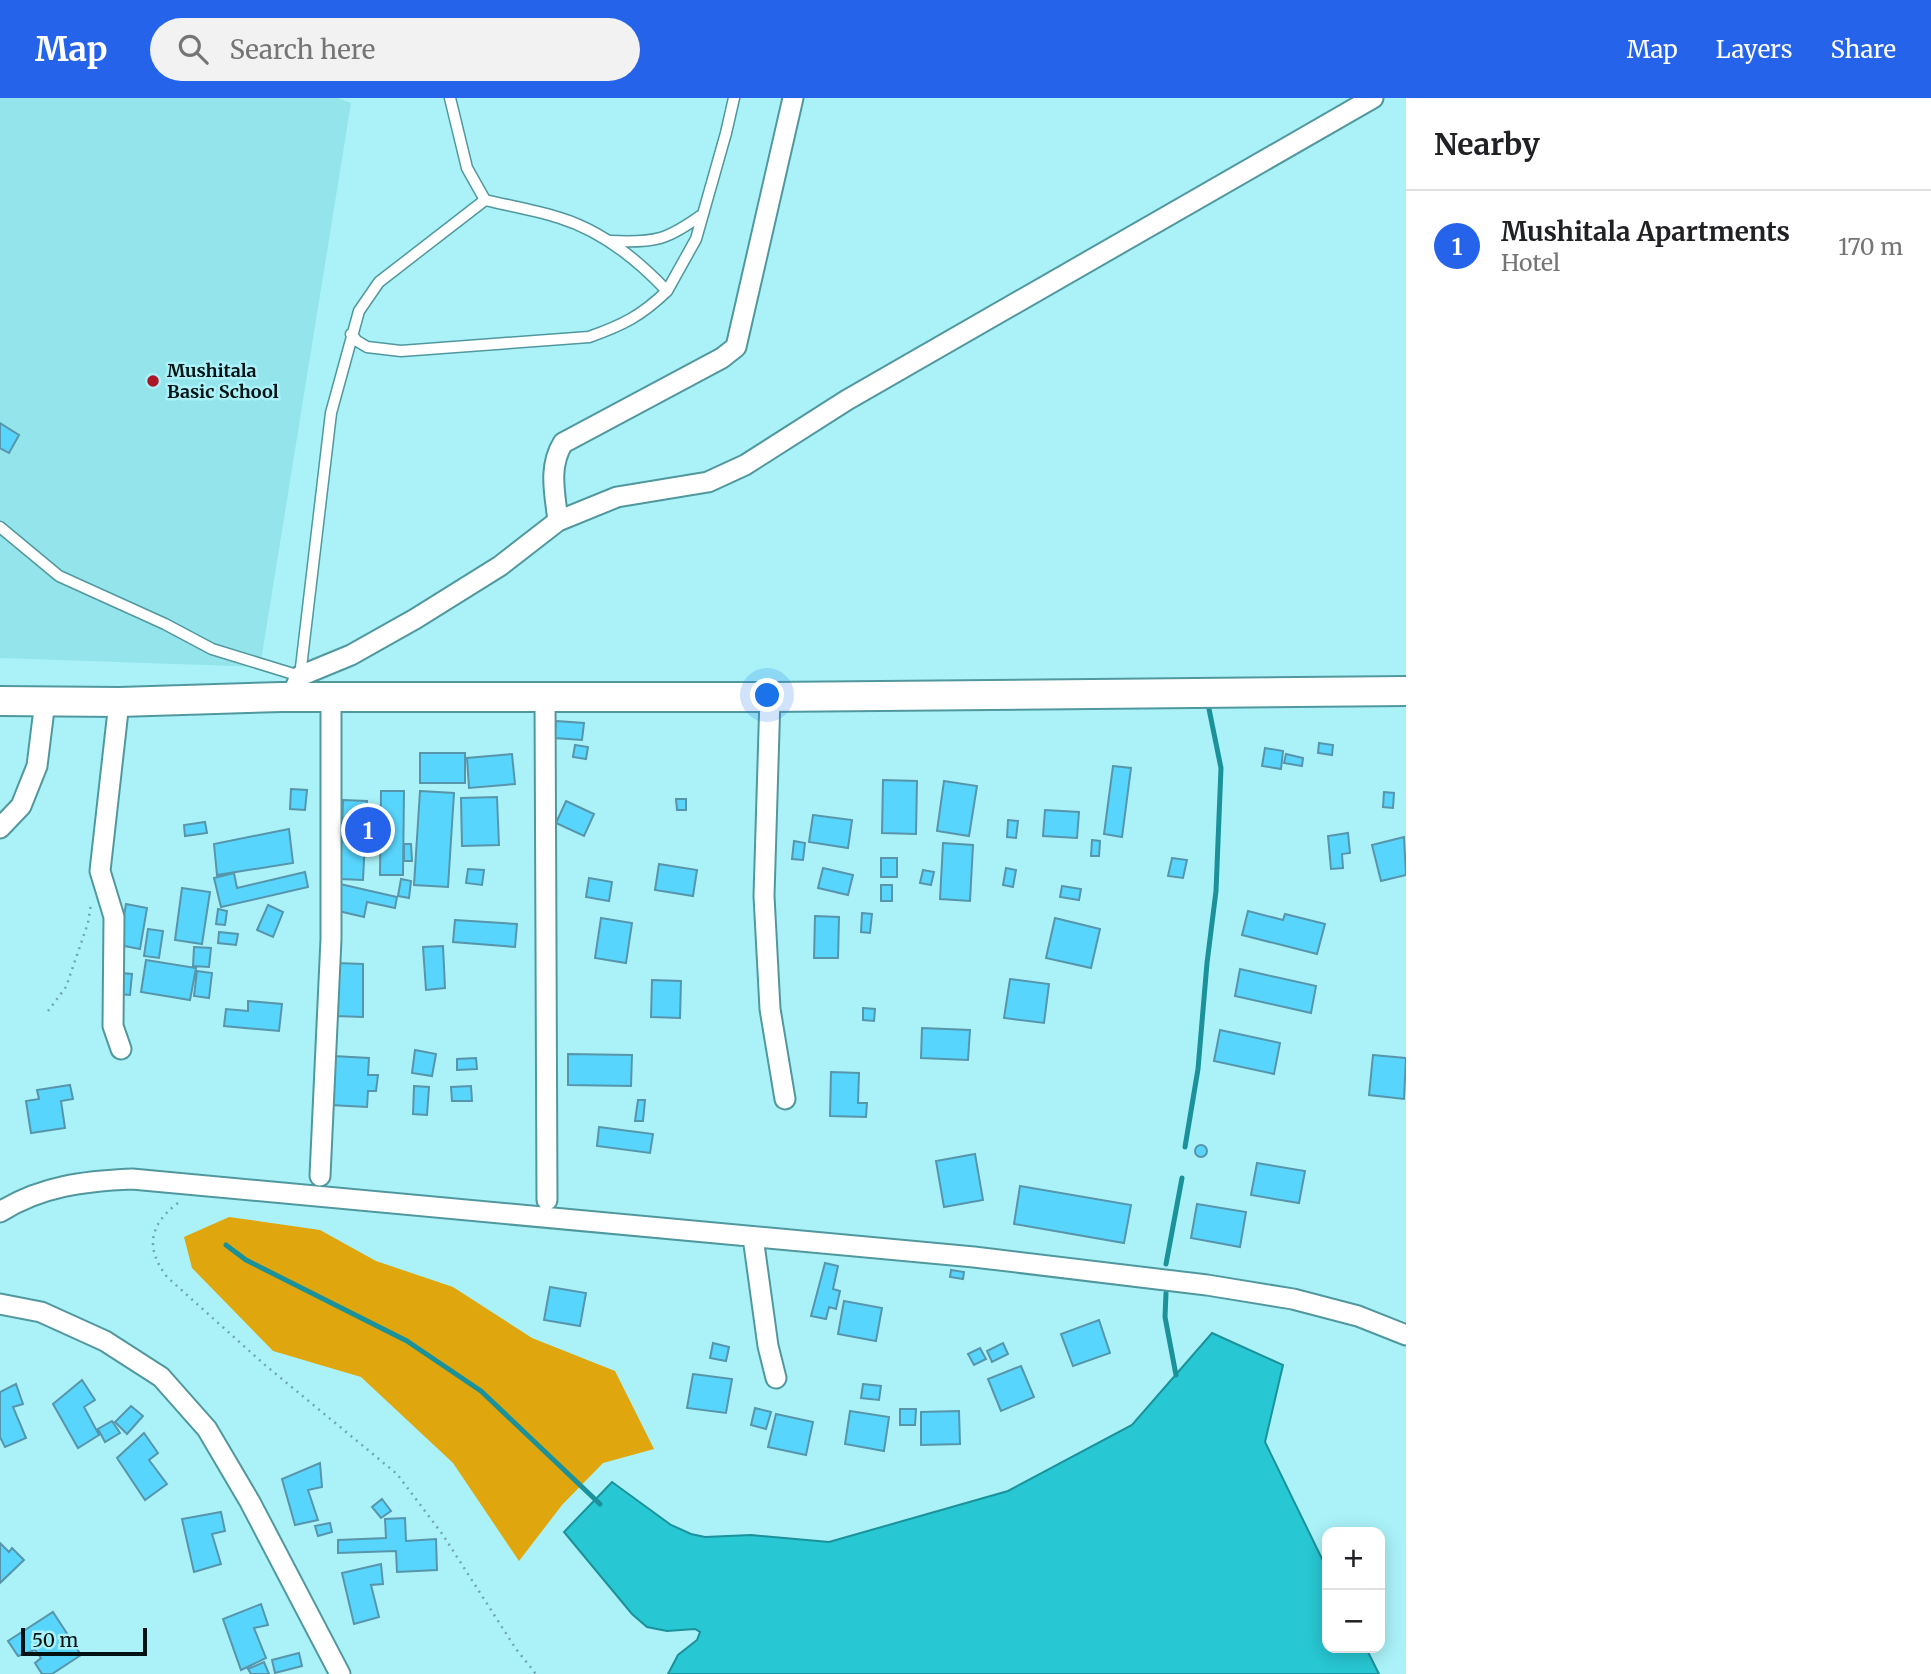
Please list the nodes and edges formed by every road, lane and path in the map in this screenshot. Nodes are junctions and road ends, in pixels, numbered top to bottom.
1 (450, 98) edge
2 (734, 98) edge
3 (793, 98) edge
4 (1373, 98) edge
5 (485, 200) junction
6 (704, 213) junction
7 (610, 241) junction
8 (667, 291) junction
9 (351, 334) junction
10 (558, 521) junction
11 (0, 527) edge
12 (298, 687) junction
13 (1406, 691) edge
14 (545, 696) junction
15 (769, 697) junction
16 (331, 698) junction
17 (0, 701) edge
18 (45, 701) junction
19 (119, 702) junction
20 (0, 828) edge
21 (100, 871) junction
22 (48, 1011) dead end
23 (121, 1049) dead end
24 (785, 1098) dead end
25 (320, 1176) dead end
26 (185, 1197) dead end
27 (547, 1200) dead end
28 (0, 1212) edge
29 (753, 1237) junction
30 (0, 1304) edge
31 (1406, 1335) edge
32 (776, 1378) dead end
33 (340, 1674) edge
34 (536, 1674) edge

1 - 5 lane
2 - 6 lane
3 - 10 street
4 - 10 street
5 - 7 lane
5 - 9 lane
6 - 7 lane
6 - 8 lane
7 - 8 lane
8 - 9 lane
9 - 12 lane
10 - 12 street
11 - 12 lane
12 - 16 main road
12 - 19 main road
13 - 15 main road
14 - 15 main road
14 - 16 main road
14 - 27 street
15 - 24 street
16 - 25 street
17 - 18 main road
18 - 19 main road
18 - 20 street
19 - 21 street
21 - 22 path
21 - 23 street
26 - 34 path
28 - 29 street
29 - 31 street
29 - 32 street
30 - 33 street

